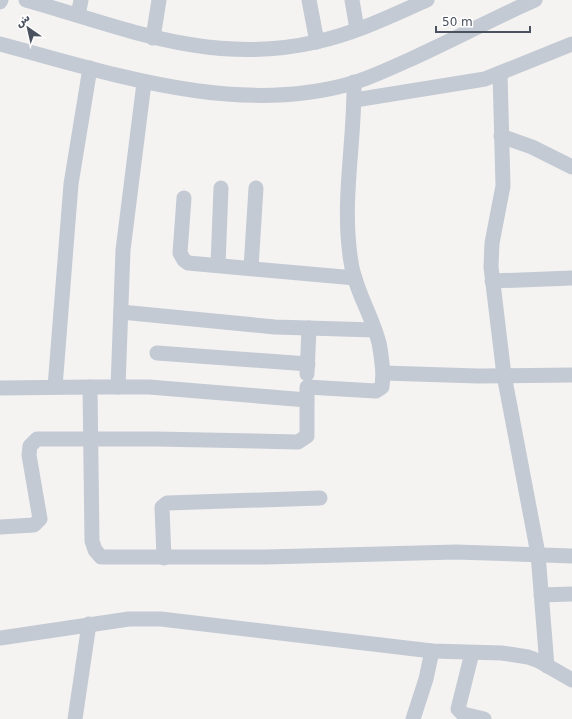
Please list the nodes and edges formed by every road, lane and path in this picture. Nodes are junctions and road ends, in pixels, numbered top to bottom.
1 (26, 0) edge
2 (81, 0) edge
3 (159, 0) edge
4 (309, 0) edge
5 (352, 0) edge
6 (426, 0) edge
7 (535, 0) edge
8 (401, 5) edge
9 (78, 15) junction
10 (356, 29) junction
11 (154, 38) junction
12 (317, 42) junction
13 (0, 44) edge
14 (572, 44) edge
15 (90, 68) junction
16 (500, 73) junction
17 (144, 82) junction
18 (354, 82) junction
19 (355, 100) junction
20 (501, 136) junction
21 (572, 167) edge
22 (221, 188) dead end
23 (256, 188) dead end
24 (184, 198) dead end
25 (218, 265) junction
26 (251, 268) junction
27 (355, 278) junction
28 (572, 278) edge
29 (492, 281) junction
30 (121, 312) junction
31 (309, 328) junction
32 (374, 330) junction
33 (157, 354) dead end
34 (308, 364) junction
35 (383, 373) junction
36 (504, 375) junction
37 (572, 375) edge
38 (55, 387) junction
39 (90, 387) junction
40 (118, 387) junction
41 (0, 388) edge
42 (307, 393) junction
43 (92, 440) junction
44 (320, 498) dead end
45 (0, 527) edge
46 (538, 554) junction
47 (572, 556) edge
48 (164, 558) junction
49 (572, 594) edge
50 (541, 595) junction
51 (90, 624) junction
52 (0, 638) edge
53 (432, 651) junction
54 (472, 653) junction
55 (547, 666) junction
56 (572, 680) edge
57 (478, 718) edge
58 (75, 719) edge
59 (412, 719) edge

1 - 9 street
2 - 9 street
3 - 11 street
4 - 12 street
5 - 10 street
6 - 8 street
7 - 18 street
8 - 10 street
9 - 11 street
10 - 12 street
11 - 12 street
13 - 15 street
14 - 16 street
15 - 17 street
15 - 38 street
16 - 19 street
16 - 20 street
17 - 18 street
17 - 30 street
18 - 19 street
19 - 27 street
20 - 21 street
20 - 29 street
22 - 25 street
23 - 26 street
24 - 25 street
25 - 26 street
26 - 27 street
27 - 32 street
28 - 29 street
29 - 36 street
30 - 31 street
30 - 40 street
31 - 32 street
31 - 34 street
32 - 35 street
33 - 34 street
34 - 42 street
35 - 36 street
35 - 42 street
36 - 37 street
36 - 46 street
38 - 39 street
38 - 41 street
39 - 40 street
39 - 43 street
40 - 42 street
42 - 43 street
43 - 45 street
43 - 48 street
44 - 48 street
46 - 47 street
46 - 48 street
46 - 50 street
49 - 50 street
50 - 55 street
51 - 52 street
51 - 53 street
51 - 58 street
53 - 54 street
53 - 59 street
54 - 55 street
54 - 57 street
55 - 56 street

